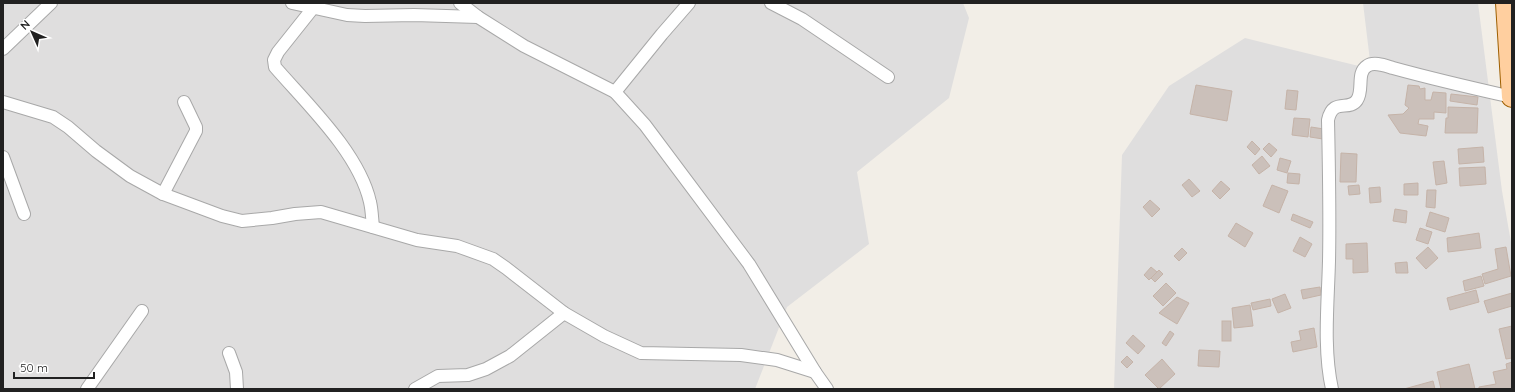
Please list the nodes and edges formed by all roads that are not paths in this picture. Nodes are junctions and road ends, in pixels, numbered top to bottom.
1 (51, 3) edge
2 (292, 3) edge
3 (460, 3) edge
4 (689, 3) edge
5 (771, 3) edge
6 (1506, 3) edge
7 (313, 8) junction
8 (478, 17) junction
9 (3, 49) edge
10 (888, 77) dead end
11 (615, 92) junction
12 (1512, 93) edge
13 (3, 102) edge
14 (184, 102) dead end
15 (3, 157) edge
16 (163, 194) junction
17 (24, 214) dead end
18 (373, 227) junction
19 (142, 311) dead end
20 (564, 313) junction
21 (229, 353) dead end
22 (815, 372) junction
23 (86, 389) edge
24 (237, 389) edge
25 (415, 389) edge
26 (827, 389) edge
27 (1332, 389) edge

1 - 9 street
2 - 7 street
3 - 8 street
4 - 11 street
5 - 10 street
6 - 12 main road
7 - 8 street
7 - 18 street
8 - 11 street
11 - 22 street
12 - 27 street
13 - 16 street
14 - 16 street
15 - 17 street
16 - 18 street
18 - 20 street
19 - 23 street
20 - 22 street
20 - 25 street
21 - 24 street
22 - 26 street

